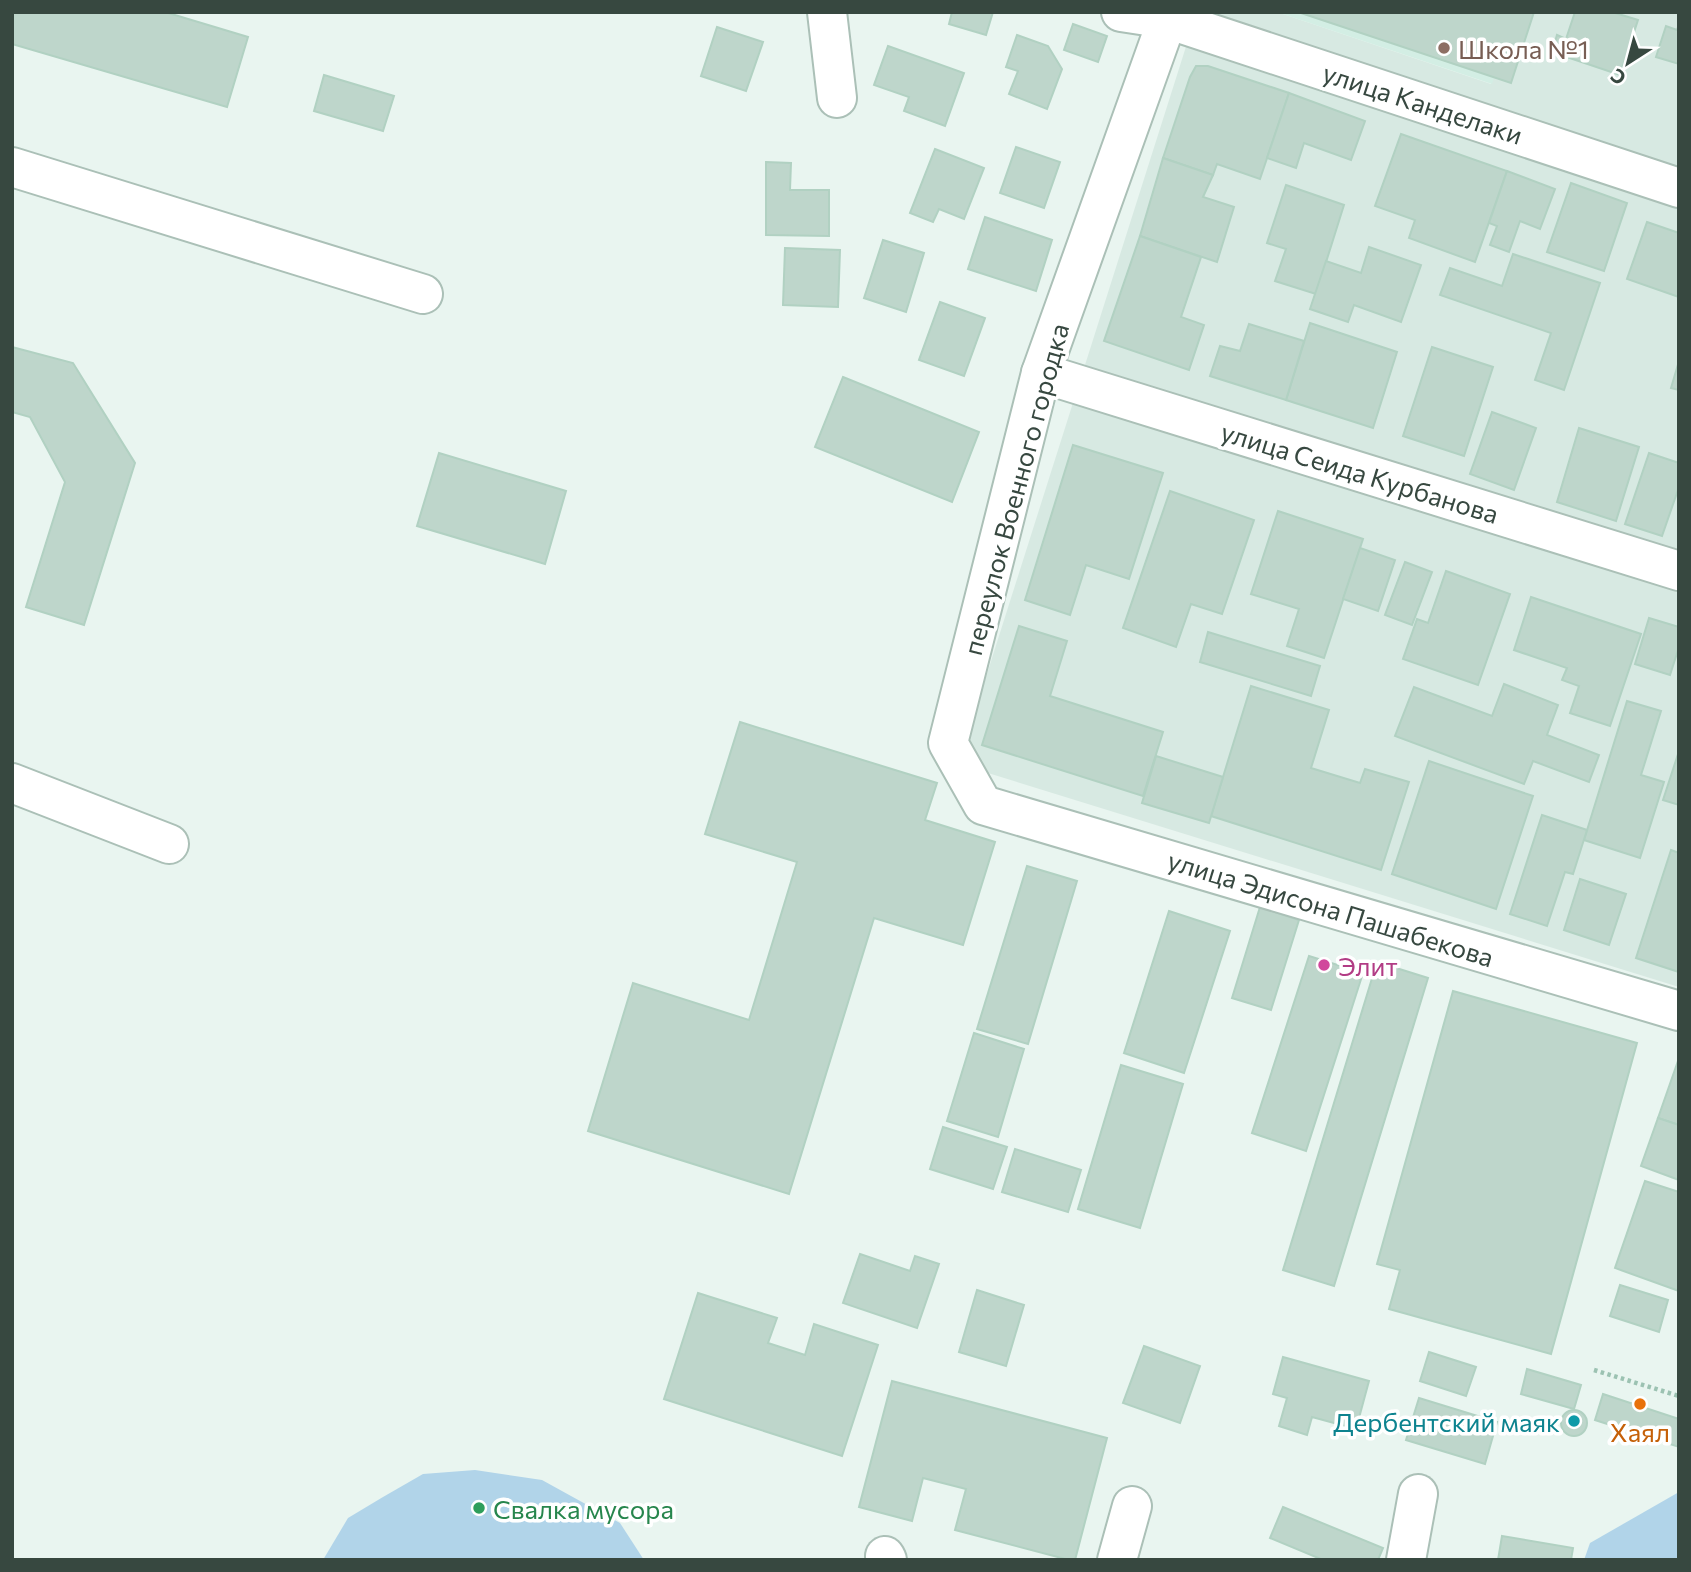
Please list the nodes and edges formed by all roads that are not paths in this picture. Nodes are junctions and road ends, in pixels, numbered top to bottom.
1 (827, 12) edge
2 (1121, 12) edge
3 (1168, 16) edge
4 (836, 98) dead end
5 (12, 167) edge
6 (1679, 188) edge
7 (423, 294) dead end
8 (1041, 373) junction
9 (1679, 571) edge
10 (12, 783) edge
11 (983, 805) joint
12 (169, 844) dead end
13 (1679, 1011) edge
14 (1418, 1494) dead end
15 (1132, 1506) dead end
16 (1117, 1560) edge
17 (1406, 1560) edge

1 - 4 street
2 - 3 street, улица Канделаки
3 - 6 street, улица Канделаки
3 - 8 street, переулок Военного городка
5 - 7 street
8 - 9 street, улица Сеида Курбанова
8 - 11 street, переулок Военного городка
10 - 12 street
11 - 13 street, улица Эдисона Пашабекова
14 - 17 street
15 - 16 street

